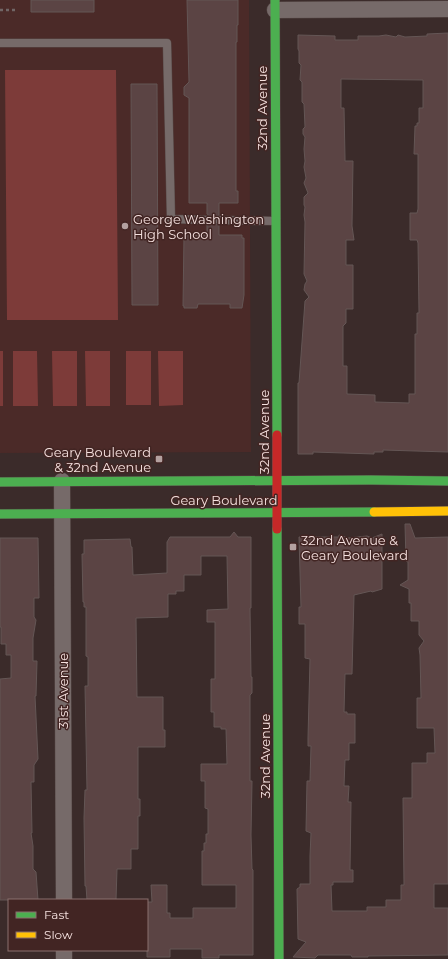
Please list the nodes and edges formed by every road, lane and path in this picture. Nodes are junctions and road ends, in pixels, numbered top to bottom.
1 (275, 5) edge
2 (448, 9) edge
3 (0, 10) edge
4 (16, 10) dead end
5 (0, 43) edge
6 (207, 220) dead end
7 (219, 220) dead end
8 (276, 221) junction
9 (277, 480) junction
10 (62, 481) junction
11 (448, 481) edge
12 (0, 482) edge
13 (448, 511) edge
14 (277, 513) junction
15 (0, 514) edge
16 (62, 514) junction
17 (64, 899) edge
18 (279, 959) edge

1 - 2 street
1 - 8 street, 32nd Avenue
3 - 4 path
5 - 6 lane
7 - 8 lane
8 - 9 street, 32nd Avenue
9 - 10 street, Geary Boulevard
9 - 11 street, Geary Boulevard
9 - 14 street, 32nd Avenue
10 - 12 street, Geary Boulevard
10 - 16 street, 31st Avenue
13 - 14 street, Geary Boulevard
14 - 16 street, Geary Boulevard
14 - 18 street, 32nd Avenue
15 - 16 street, Geary Boulevard
16 - 17 street, 31st Avenue

